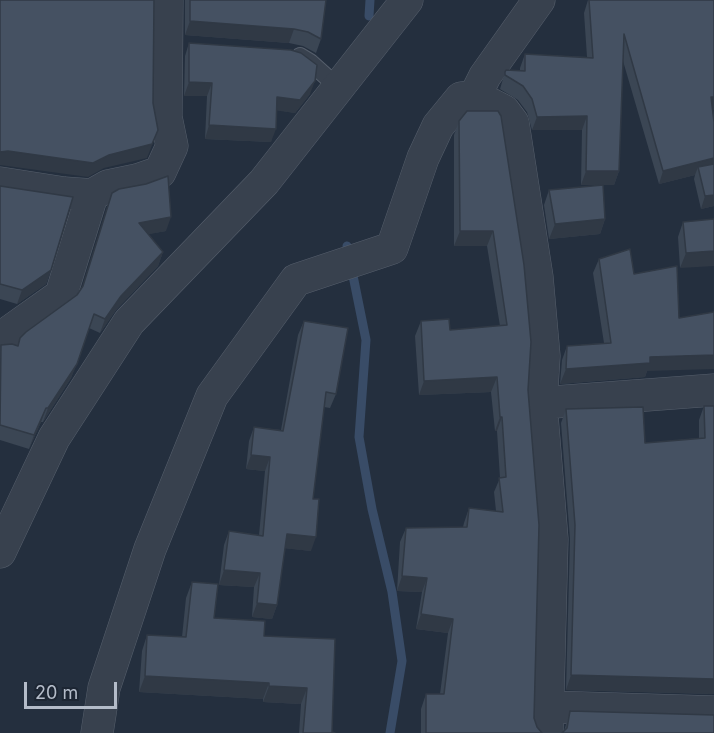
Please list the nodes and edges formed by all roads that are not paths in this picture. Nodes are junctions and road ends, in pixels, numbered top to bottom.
1 (167, 0) edge
2 (407, 0) edge
3 (539, 0) edge
4 (288, 53) edge
5 (339, 88) junction
6 (475, 96) junction
7 (0, 183) edge
8 (92, 195) junction
9 (0, 342) edge
10 (714, 390) edge
11 (541, 403) junction
12 (0, 552) edge
13 (714, 712) edge
14 (548, 720) edge
15 (97, 733) edge

1 - 8 street
2 - 5 street
3 - 6 street
4 - 5 lane
5 - 12 street
6 - 11 street
6 - 15 street
7 - 8 street
8 - 9 street
10 - 11 street
11 - 14 street
13 - 14 street

